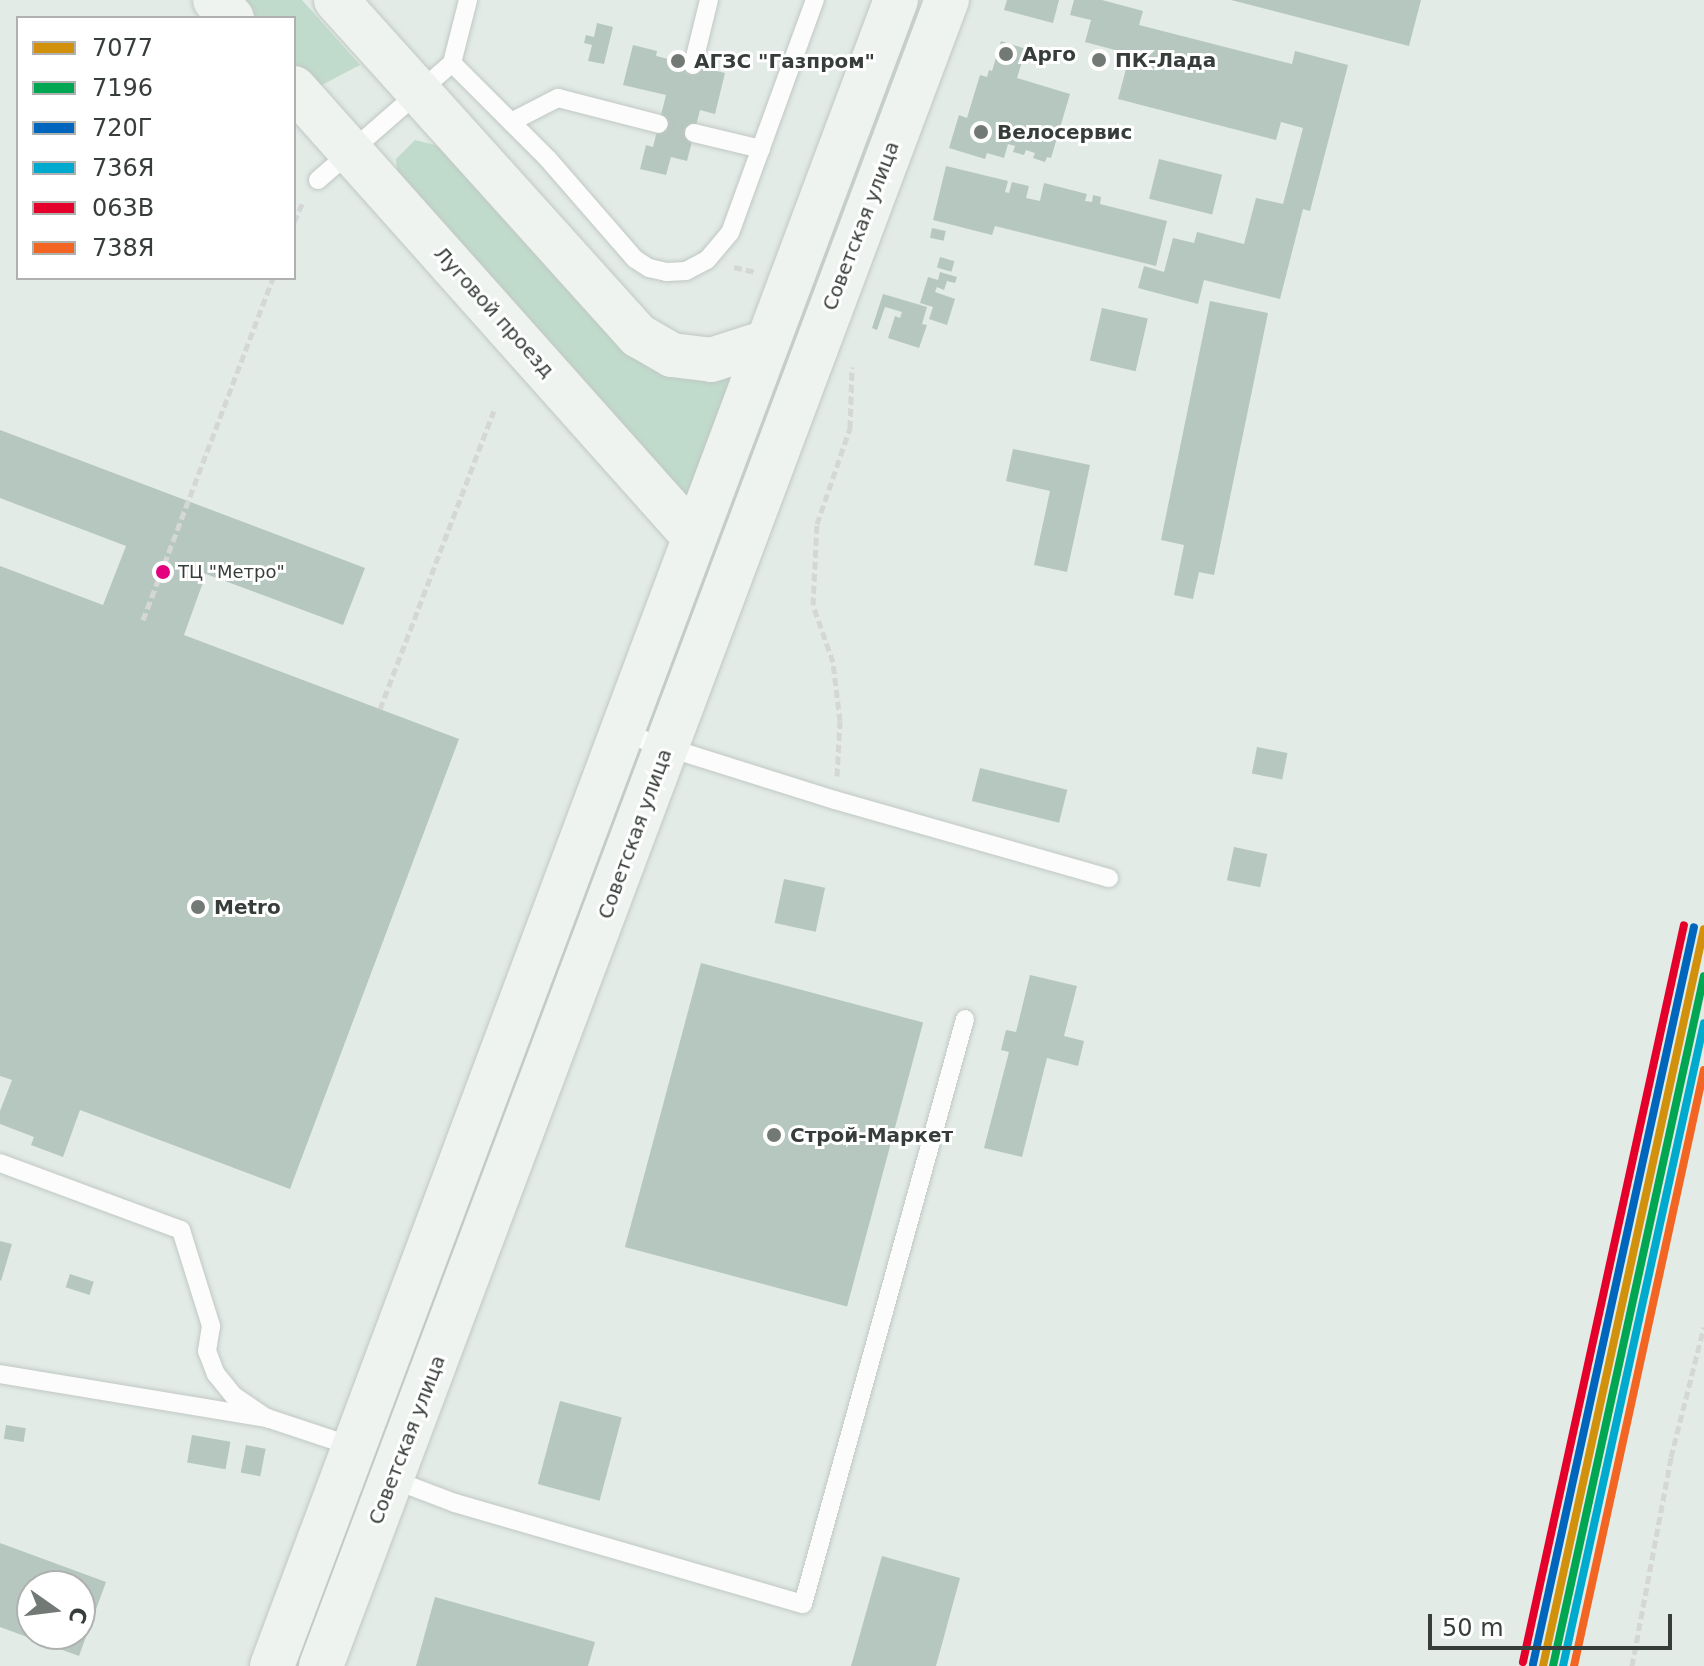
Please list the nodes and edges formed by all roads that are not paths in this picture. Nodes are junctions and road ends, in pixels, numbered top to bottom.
1 (215, 0) edge
2 (336, 0) edge
3 (468, 0) edge
4 (709, 0) edge
5 (815, 0) edge
6 (896, 0) edge
7 (947, 0) edge
8 (230, 16) edge
9 (452, 63) junction
10 (693, 65) dead end
11 (296, 90) edge
12 (421, 92) junction
13 (511, 122) junction
14 (659, 124) dead end
15 (694, 133) dead end
16 (761, 149) junction
17 (351, 152) junction
18 (318, 180) dead end
19 (767, 342) junction
20 (694, 537) junction
21 (622, 733) junction
22 (667, 748) junction
23 (1109, 878) dead end
24 (965, 1019) dead end
25 (0, 1163) edge
26 (0, 1374) edge
27 (267, 1418) junction
28 (354, 1447) junction
29 (392, 1479) junction
30 (272, 1666) edge
31 (321, 1666) edge

1 - 8 main road
2 - 12 main road
3 - 9 lane
4 - 10 lane
5 - 16 lane
6 - 19 main road
7 - 22 main road, Советская улица
9 - 12 lane
9 - 13 lane
11 - 17 main road, Луговой проезд
12 - 17 lane
12 - 19 main road
13 - 14 lane
13 - 16 lane
15 - 16 lane
17 - 18 lane
17 - 20 main road, Луговой проезд
19 - 20 main road
20 - 21 main road
21 - 22 lane
21 - 28 main road
22 - 23 lane
22 - 29 main road, Советская улица
24 - 29 lane
25 - 27 lane
26 - 27 lane
27 - 28 lane
28 - 30 main road
29 - 31 main road, Советская улица

